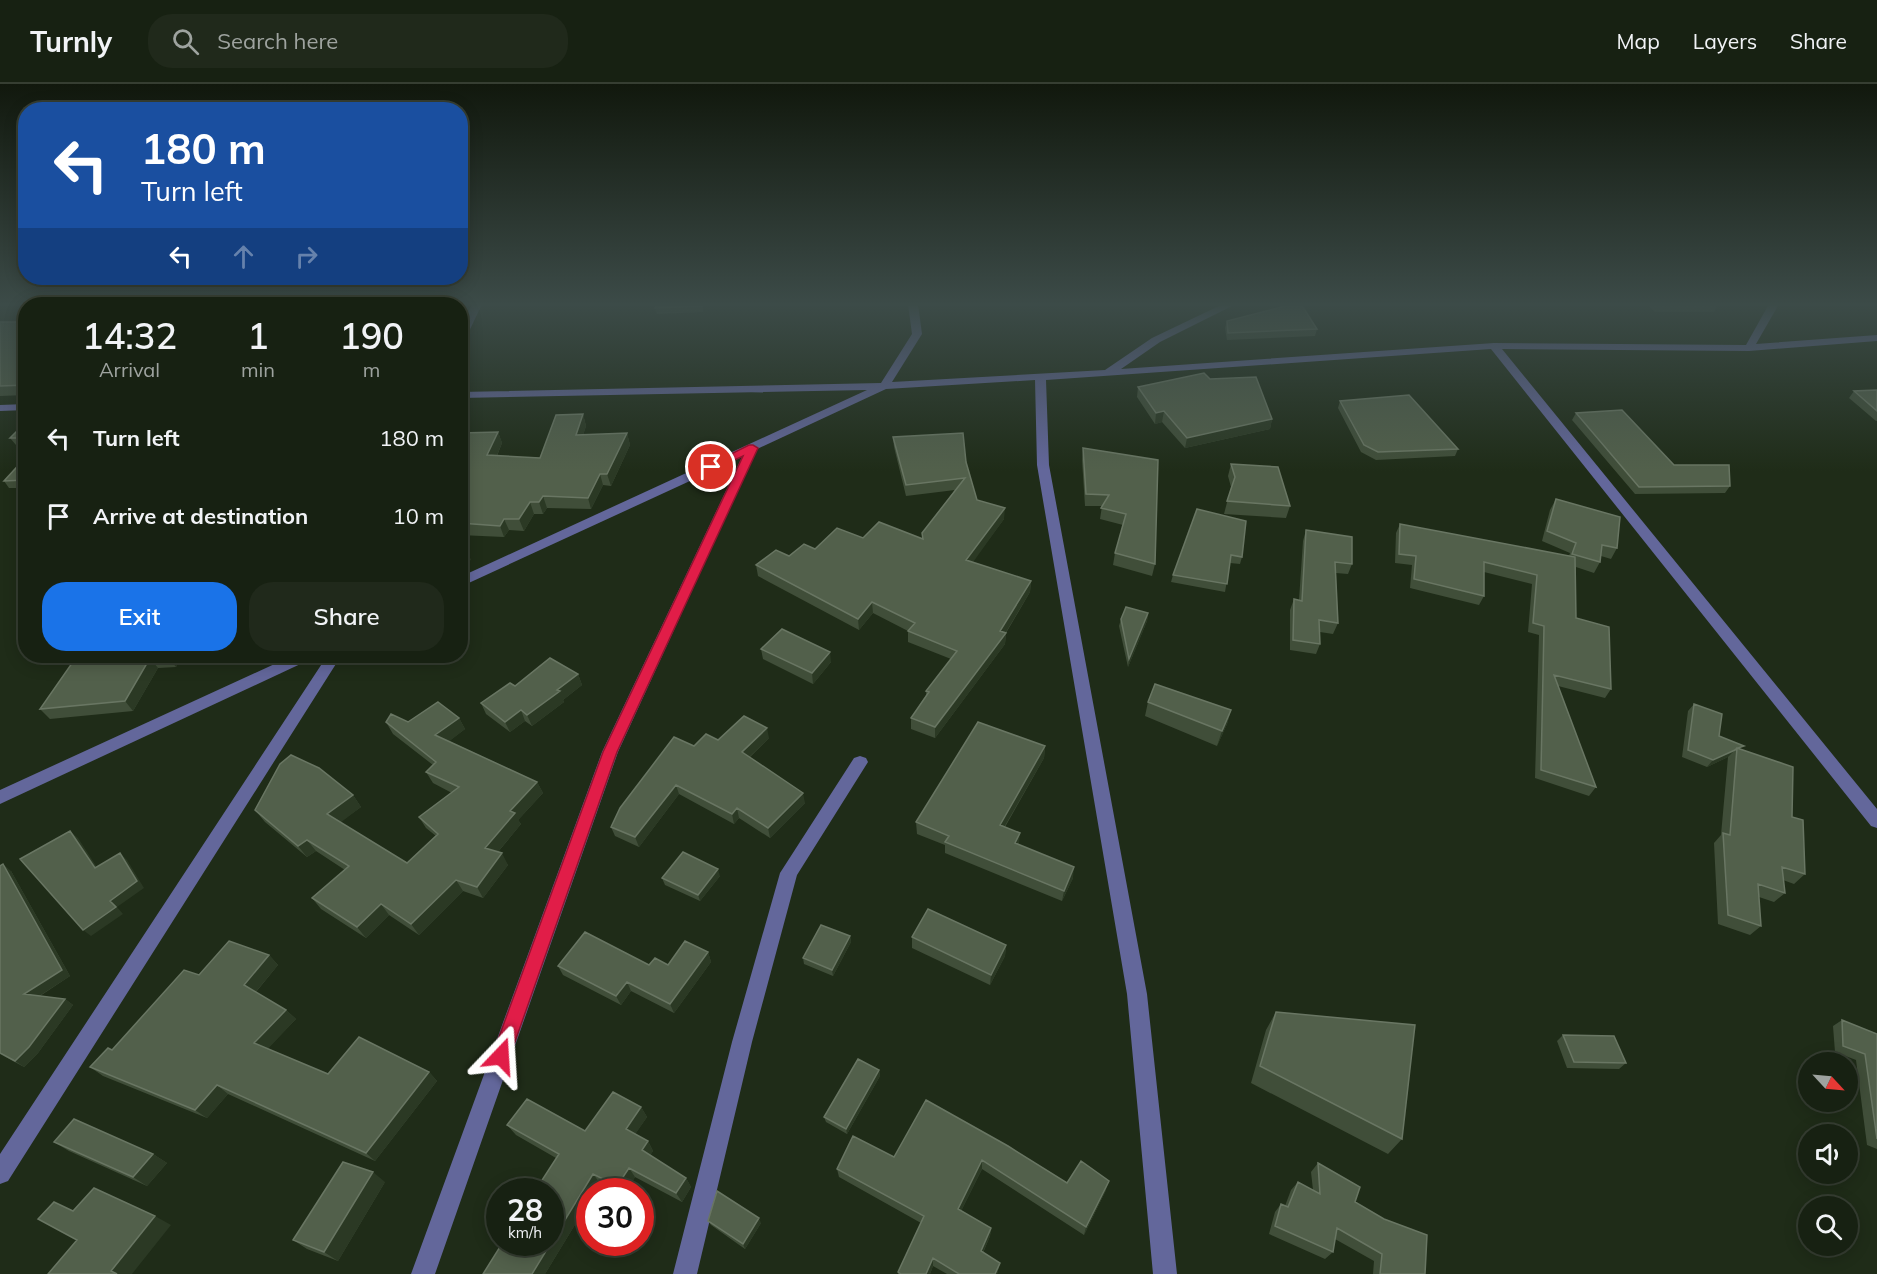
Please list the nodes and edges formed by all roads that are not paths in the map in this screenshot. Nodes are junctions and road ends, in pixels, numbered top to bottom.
1 (901, 360) edge
2 (1127, 360) edge
3 (1300, 360) edge
4 (1505, 360) edge
5 (1107, 373) junction
6 (1040, 376) junction
7 (884, 386) junction
8 (468, 396) edge
9 (18, 407) edge
10 (0, 408) edge
11 (753, 448) junction
12 (468, 580) edge
13 (289, 663) edge
14 (329, 663) edge
15 (860, 762) dead end
16 (0, 797) edge
17 (1877, 821) edge
18 (0, 1173) edge
19 (423, 1274) edge
20 (685, 1274) edge
21 (1165, 1274) edge

1 - 7 street
2 - 5 street
3 - 5 street
4 - 17 street
5 - 6 street
6 - 7 street
6 - 21 street
7 - 8 street
7 - 11 street
9 - 10 street
11 - 12 street
11 - 19 street
13 - 16 street
14 - 18 street
15 - 20 street

